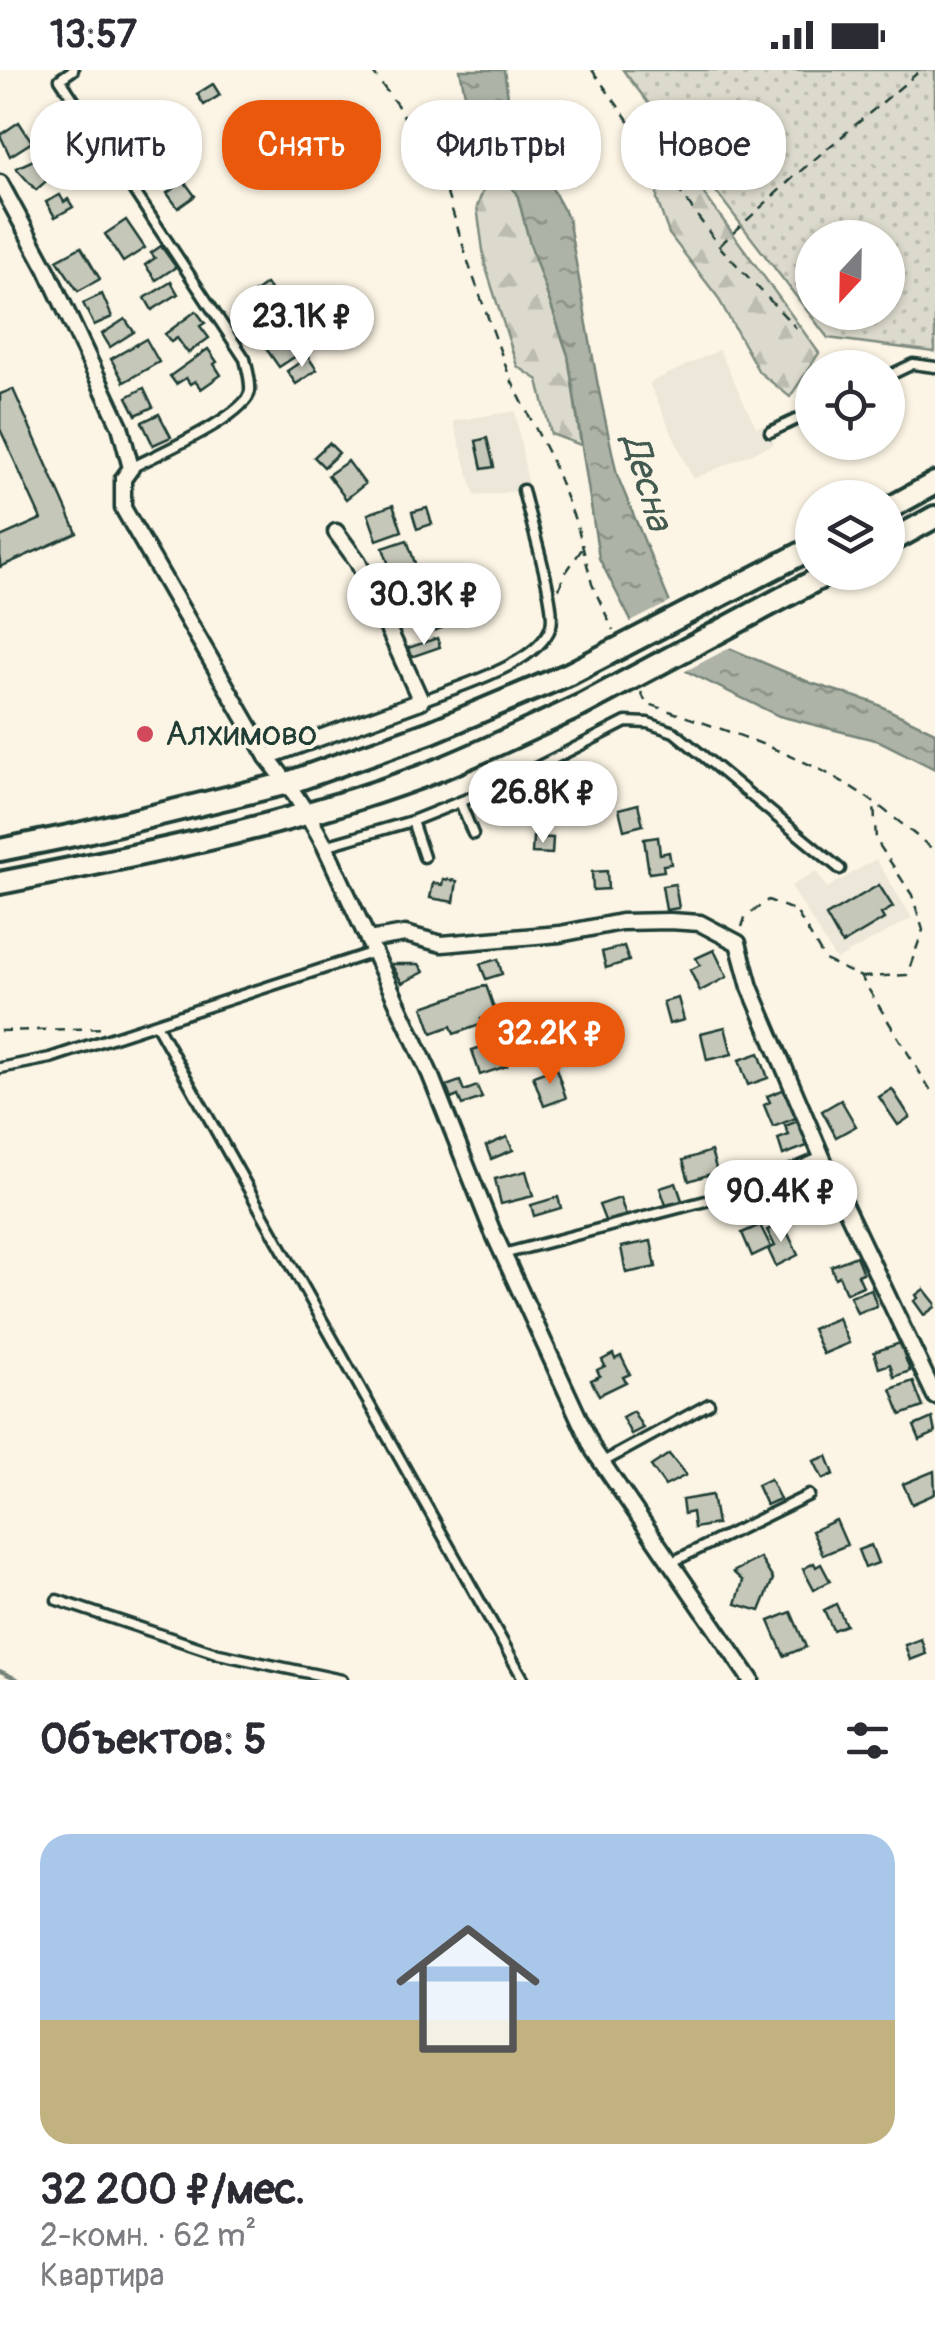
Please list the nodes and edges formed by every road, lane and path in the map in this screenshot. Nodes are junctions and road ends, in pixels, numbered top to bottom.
1 (73, 70) edge
2 (371, 70) edge
3 (592, 70) edge
4 (921, 70) edge
5 (0, 183) edge
6 (718, 246) junction
7 (795, 327) edge
8 (935, 367) edge
9 (905, 368) edge
10 (795, 420) edge
11 (770, 432) dead end
12 (131, 468) junction
13 (935, 483) edge
14 (522, 490) dead end
15 (905, 499) edge
16 (935, 517) edge
17 (336, 532) dead end
18 (905, 534) edge
19 (583, 548) junction
20 (795, 557) edge
21 (797, 590) edge
22 (551, 612) junction
23 (616, 635) dead end
24 (638, 686) dead end
25 (421, 702) junction
26 (267, 758) junction
27 (288, 784) junction
28 (460, 802) junction
29 (874, 802) junction
30 (308, 814) junction
31 (412, 820) junction
32 (472, 834) dead end
33 (325, 846) junction
34 (0, 850) edge
35 (935, 850) edge
36 (424, 857) dead end
37 (840, 869) dead end
38 (0, 883) edge
39 (738, 944) junction
40 (371, 946) junction
41 (861, 977) junction
42 (156, 1024) junction
43 (105, 1028) dead end
44 (0, 1030) edge
45 (0, 1068) edge
46 (932, 1094) edge
47 (822, 1157) junction
48 (504, 1254) junction
49 (935, 1396) edge
50 (708, 1404) dead end
51 (602, 1462) junction
52 (809, 1495) dead end
53 (670, 1562) junction
54 (57, 1600) dead end
55 (342, 1680) edge
56 (524, 1680) edge
57 (751, 1680) edge

1 - 12 lane
2 - 19 path
3 - 6 path
4 - 6 path
5 - 12 street
6 - 7 path
8 - 9 lane
10 - 11 lane
12 - 26 street
13 - 15 main road
14 - 22 lane
16 - 18 main road
17 - 25 street
19 - 22 path
19 - 23 path
20 - 27 main road, bridge
21 - 30 main road, bridge
22 - 25 lane
24 - 29 path
25 - 26 street
26 - 27 street
27 - 30 street
27 - 34 main road
28 - 31 lane
28 - 32 lane
28 - 37 lane
29 - 35 path
29 - 41 path
30 - 33 street
30 - 38 main road
31 - 33 lane
31 - 36 lane
33 - 40 street
39 - 40 street
39 - 41 path
39 - 47 street
40 - 42 lane
40 - 48 street
41 - 46 path
42 - 45 lane
42 - 56 lane
43 - 44 path
47 - 48 lane
47 - 49 street
48 - 51 street
50 - 51 lane
51 - 53 street
52 - 53 lane
53 - 57 street
54 - 55 lane

